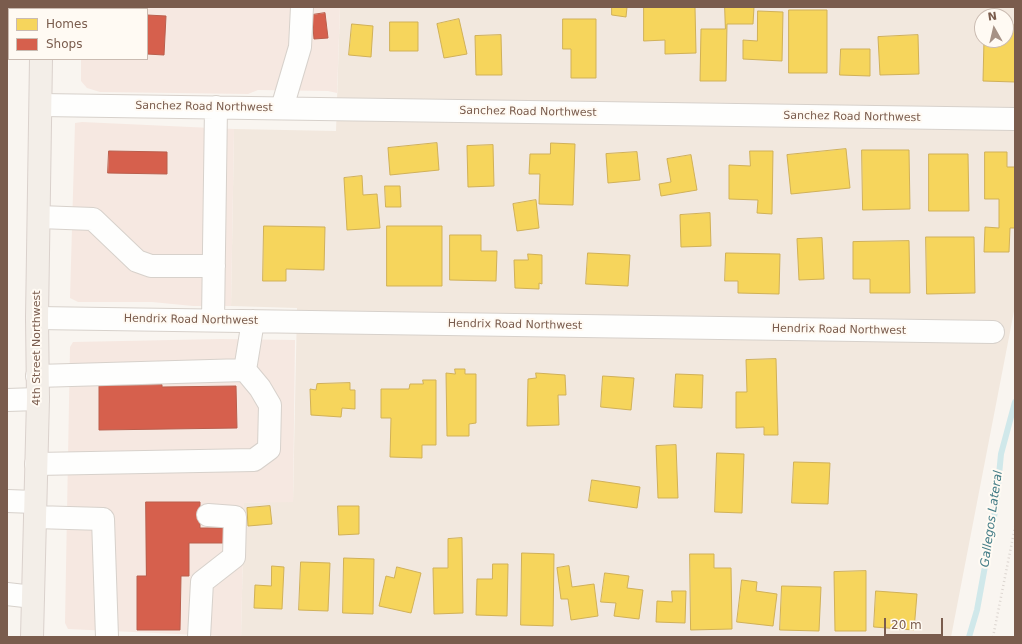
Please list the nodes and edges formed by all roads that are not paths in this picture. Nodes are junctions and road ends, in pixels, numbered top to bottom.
1 (302, 7) edge
2 (41, 60) edge
3 (41, 105) junction
4 (216, 108) junction
5 (282, 108) junction
6 (1015, 119) edge
7 (39, 217) junction
8 (214, 266) junction
9 (37, 318) junction
10 (213, 320) junction
11 (253, 321) junction
12 (993, 332) dead end
13 (245, 370) junction
14 (37, 376) junction
15 (38, 399) junction
16 (7, 400) edge
17 (36, 464) junction
18 (7, 501) edge
19 (35, 510) junction
20 (208, 515) dead end
21 (7, 594) edge
22 (33, 597) junction
23 (32, 637) edge
24 (106, 637) edge
25 (198, 637) edge

1 - 5 street
2 - 3 main road, 4th Street Northwest
3 - 4 street, Sanchez Road Northwest
3 - 7 main road, 4th Street Northwest
4 - 5 street, Sanchez Road Northwest
4 - 8 street
5 - 6 street, Sanchez Road Northwest
7 - 8 street
7 - 9 main road, 4th Street Northwest
8 - 10 street
9 - 10 street, Hendrix Road Northwest
9 - 14 main road, 4th Street Northwest
10 - 11 street, Hendrix Road Northwest
11 - 12 street, Hendrix Road Northwest
11 - 13 street
13 - 14 street
13 - 17 street
14 - 15 main road, 4th Street Northwest
15 - 16 street
15 - 17 main road, 4th Street Northwest
17 - 19 main road, 4th Street Northwest
18 - 19 street
19 - 22 main road, 4th Street Northwest
19 - 24 street
20 - 25 street
21 - 22 street
22 - 23 main road, 4th Street Northwest

